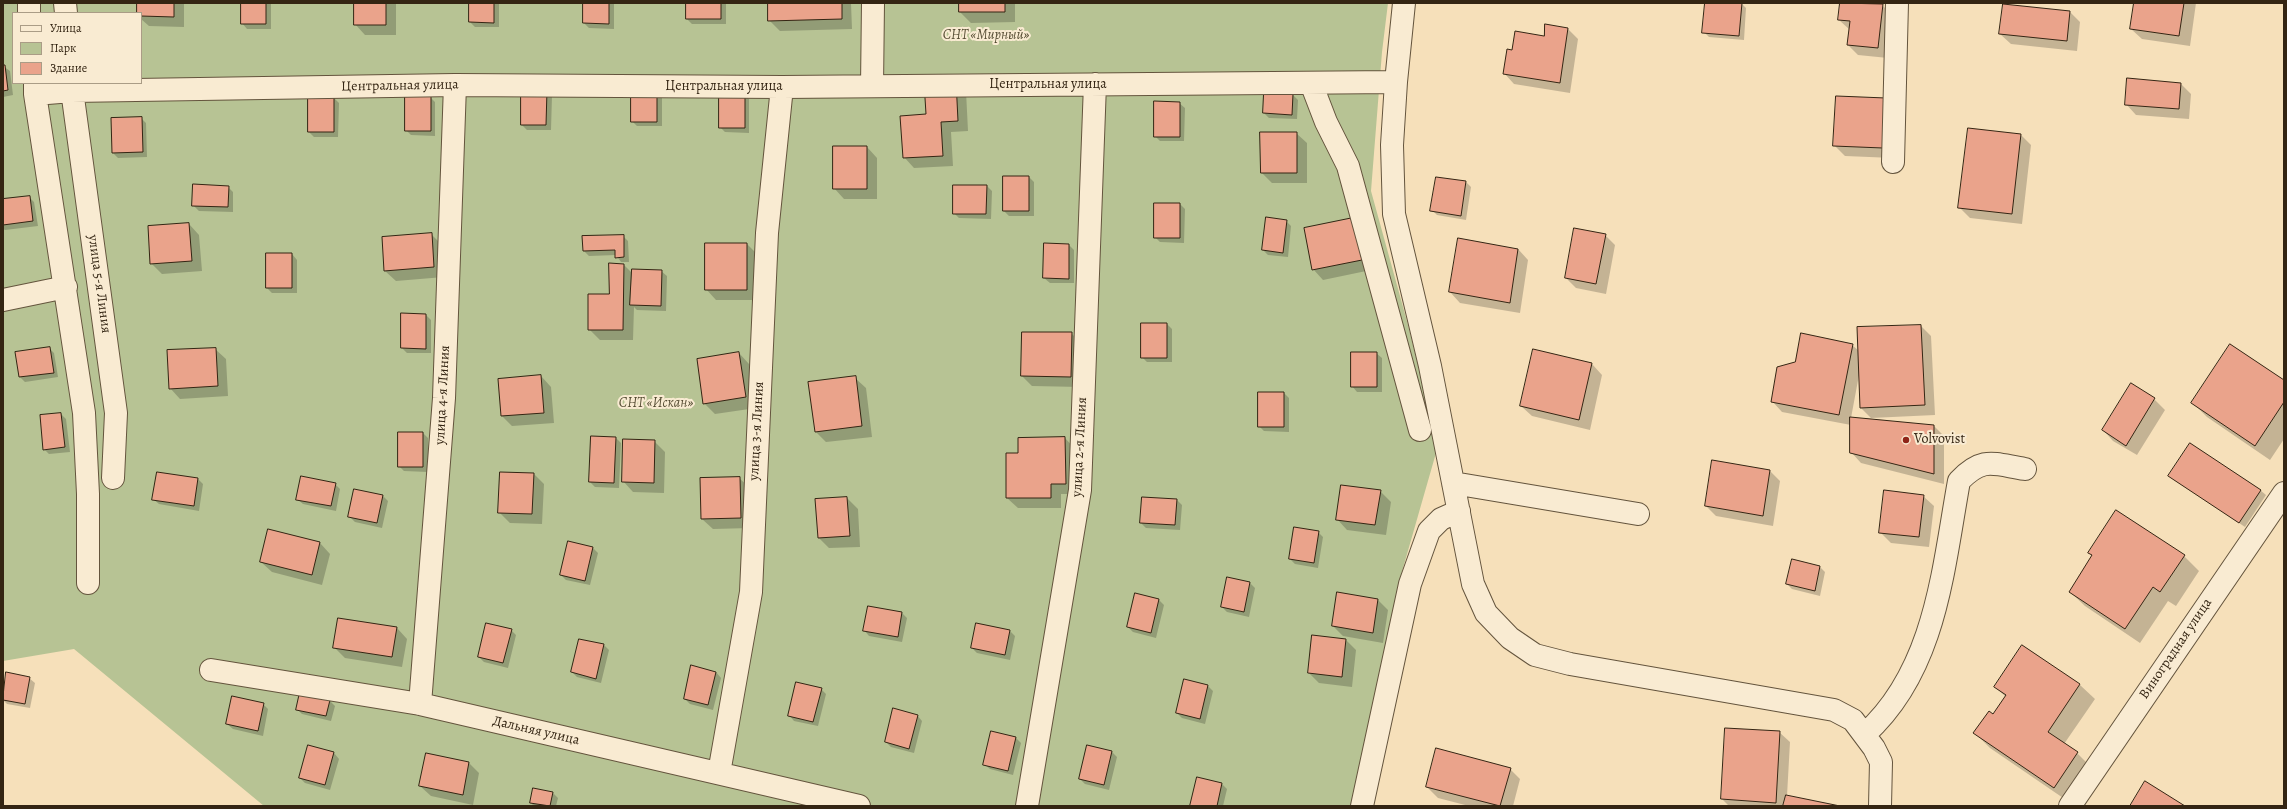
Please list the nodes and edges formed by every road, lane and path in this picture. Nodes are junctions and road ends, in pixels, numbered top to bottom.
1 (873, 3) edge
2 (1404, 3) edge
3 (1897, 3) edge
4 (1386, 82) junction
5 (1311, 83) junction
6 (1095, 84) junction
7 (455, 85) junction
8 (872, 86) junction
9 (71, 87) edge
10 (782, 87) junction
11 (35, 88) edge
12 (1893, 162) dead end
13 (66, 287) junction
14 (3, 300) edge
15 (1420, 430) dead end
16 (2024, 469) dead end
17 (113, 478) dead end
18 (1453, 483) junction
19 (2284, 493) edge
20 (1459, 511) junction
21 (1638, 514) dead end
22 (88, 583) dead end
23 (211, 670) dead end
24 (420, 704) junction
25 (1864, 734) junction
26 (719, 773) junction
27 (859, 806) edge
28 (1027, 806) edge
29 (1362, 806) edge
30 (1880, 806) edge
31 (2070, 806) edge

1 - 8 street
2 - 4 street
3 - 12 street
4 - 5 street, Центральная улица
4 - 18 street
5 - 6 street, Центральная улица
5 - 15 street
6 - 8 street, Центральная улица
6 - 28 street, улица 2-я Линия
7 - 9 street, Центральная улица
7 - 10 street, Центральная улица
7 - 24 street, улица 4-я Линия
8 - 10 street, Центральная улица
9 - 11 street, Центральная улица
9 - 17 street, улица 5-я Линия
10 - 26 street, улица 3-я Линия
11 - 13 street
13 - 14 street
13 - 22 street
16 - 25 street
18 - 20 street
18 - 21 street
19 - 31 street, Виноградная улица
20 - 25 street
20 - 29 street
23 - 24 street, Дальняя улица
24 - 26 street, Дальняя улица
25 - 30 street
26 - 27 street, Дальняя улица

